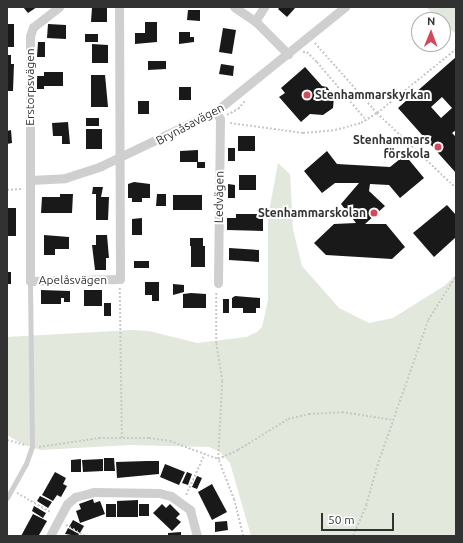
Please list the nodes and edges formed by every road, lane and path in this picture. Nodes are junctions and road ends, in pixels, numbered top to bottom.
1 (59, 7) edge
2 (119, 7) edge
3 (234, 7) edge
4 (264, 7) edge
5 (345, 7) edge
6 (255, 20) junction
7 (309, 38) junction
8 (298, 47) junction
9 (456, 49) edge
10 (288, 54) junction
11 (377, 113) junction
12 (218, 115) junction
13 (366, 120) junction
14 (121, 158) junction
15 (30, 184) junction
16 (456, 188) edge
17 (7, 190) edge
18 (456, 276) edge
19 (120, 278) junction
20 (30, 281) junction
21 (218, 283) joint
22 (393, 420) junction
23 (122, 438) junction
24 (7, 440) edge
25 (32, 447) junction
26 (206, 453) junction
27 (218, 459) junction
28 (12, 490) junction
29 (7, 498) edge
30 (182, 502) junction
31 (58, 521) junction
32 (50, 536) edge
33 (85, 536) edge
34 (197, 536) edge
35 (243, 536) edge
36 (353, 536) edge

1 - 15 street, Erstorpsvägen
2 - 14 street
3 - 6 street
4 - 6 street
5 - 7 street, Brynåsavägen
6 - 10 street
7 - 8 street, Brynåsavägen
7 - 11 path
8 - 10 street, Brynåsavägen
8 - 13 path
9 - 11 path
10 - 12 street, Brynåsavägen
11 - 13 path
11 - 16 path
12 - 13 path
12 - 14 street, Brynåsavägen
12 - 21 street, Ledvägen
14 - 15 street, Brynåsavägen
14 - 19 street, Apelåsvägen
15 - 17 path
15 - 20 street, Apelåsvägen
18 - 22 path
19 - 20 street, Apelåsvägen
19 - 23 path
20 - 25 lane
21 - 27 path
22 - 27 path
22 - 36 path
23 - 25 path
23 - 26 path
24 - 25 path
25 - 28 lane
26 - 27 path
26 - 30 path
27 - 35 path
28 - 29 lane
28 - 31 path
30 - 31 street
30 - 34 street
31 - 32 street
31 - 33 path

